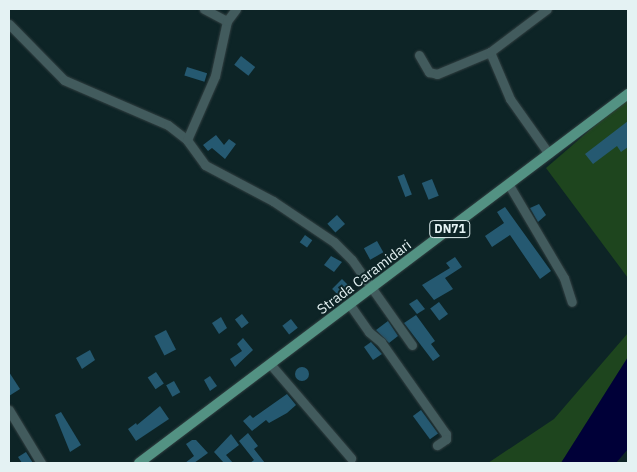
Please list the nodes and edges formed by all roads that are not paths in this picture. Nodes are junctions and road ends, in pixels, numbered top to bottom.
1 (204, 9) edge
2 (236, 9) edge
3 (547, 9) edge
4 (227, 21) junction
5 (9, 24) edge
6 (490, 52) junction
7 (419, 55) dead end
8 (628, 94) edge
9 (188, 140) junction
10 (549, 154) junction
11 (509, 185) junction
12 (372, 288) junction
13 (572, 302) dead end
14 (350, 305) junction
15 (412, 345) dead end
16 (272, 365) junction
17 (9, 410) edge
18 (437, 444) dead end
19 (351, 458) dead end
20 (41, 463) edge
21 (139, 463) edge

1 - 4 street
2 - 4 street
3 - 6 street
4 - 9 street
5 - 9 street
6 - 7 street
6 - 10 street
8 - 10 main road, Strada Caramidari / DN71
9 - 12 street
10 - 11 main road, Strada Caramidari / DN71
11 - 12 main road, Strada Caramidari / DN71
11 - 13 street
12 - 14 main road, Strada Caramidari / DN71
12 - 15 street
14 - 16 main road, Strada Caramidari / DN71
14 - 18 street
16 - 19 street
16 - 21 main road, Strada Caramidari / DN71
17 - 20 street

